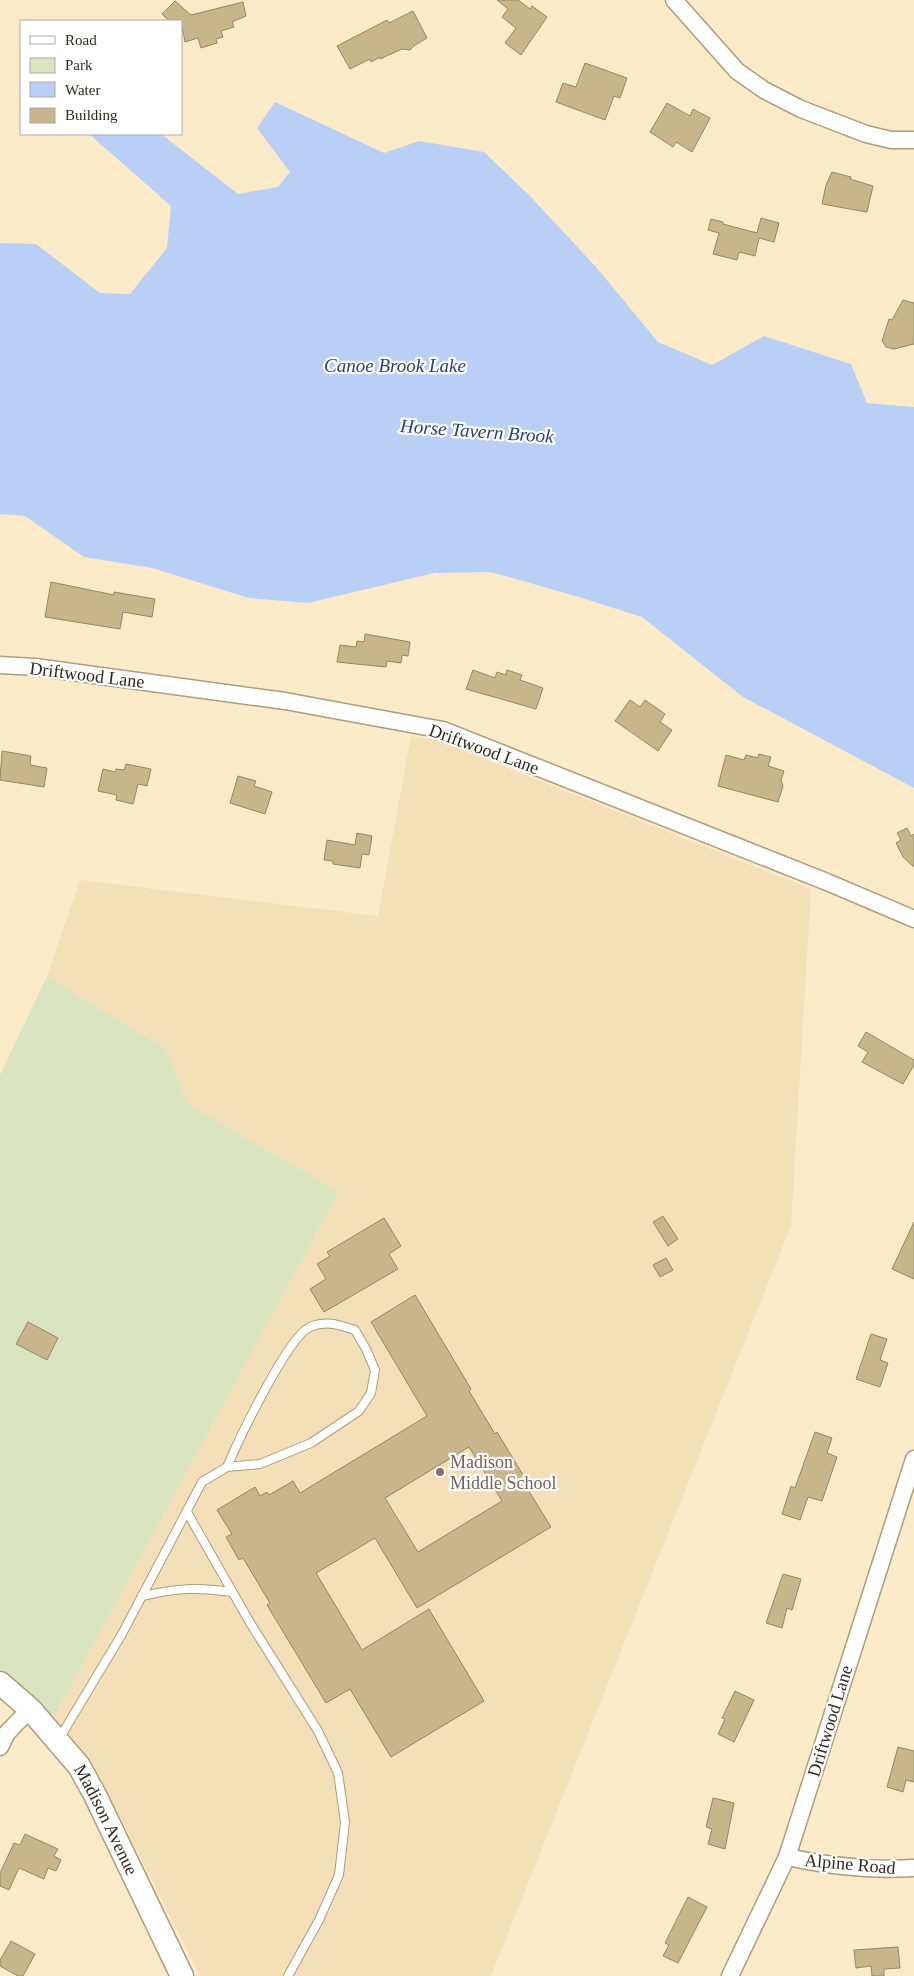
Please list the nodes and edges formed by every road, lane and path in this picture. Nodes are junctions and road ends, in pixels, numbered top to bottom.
1 (674, 0) edge
2 (914, 140) edge
3 (0, 665) edge
4 (914, 919) edge
5 (914, 1460) edge
6 (227, 1468) junction
7 (187, 1512) junction
8 (232, 1592) junction
9 (142, 1596) junction
10 (0, 1684) edge
11 (30, 1709) junction
12 (58, 1740) junction
13 (0, 1747) edge
14 (787, 1856) junction
15 (914, 1868) edge
16 (182, 1976) edge
17 (288, 1976) edge
18 (730, 1976) edge

1 - 2 street
3 - 4 street, Driftwood Lane
5 - 14 street, Driftwood Lane
6 - 6 lane
6 - 7 lane
7 - 8 lane
7 - 9 lane
8 - 9 lane
8 - 17 lane
9 - 12 lane
10 - 11 street, Madison Avenue
11 - 12 street, Madison Avenue
11 - 13 street
12 - 16 street, Madison Avenue
14 - 15 street, Alpine Road
14 - 18 street, Driftwood Lane

